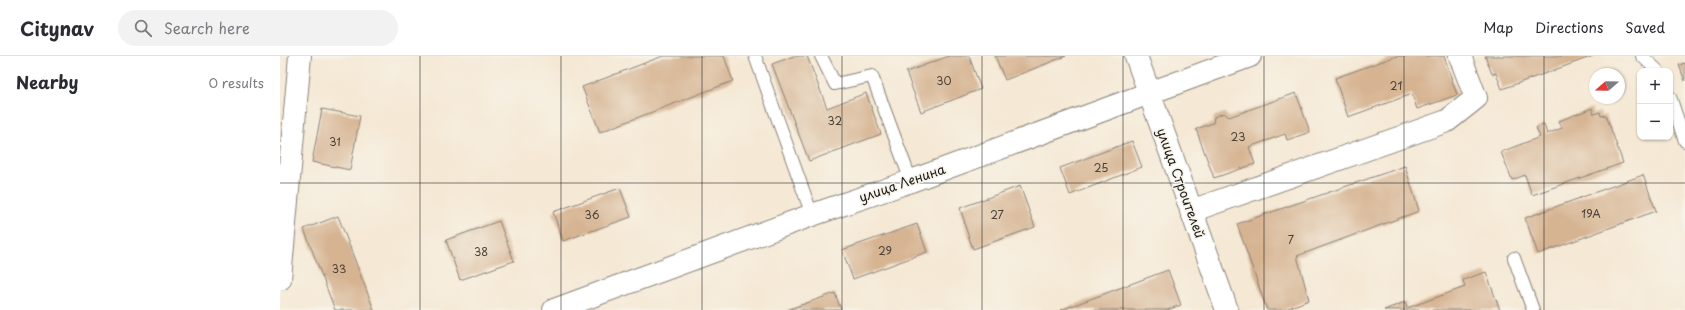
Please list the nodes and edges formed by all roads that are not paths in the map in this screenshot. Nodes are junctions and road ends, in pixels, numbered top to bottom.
1 (300, 56) edge
2 (755, 56) edge
3 (821, 56) edge
4 (1136, 56) edge
5 (1250, 56) edge
6 (1460, 56) edge
7 (1642, 56) edge
8 (1655, 68) edge
9 (1148, 92) junction
10 (1672, 104) edge
11 (1685, 141) edge
12 (911, 181) junction
13 (1191, 211) junction
14 (812, 214) junction
15 (1514, 258) dead end
16 (280, 279) edge
17 (554, 310) edge
18 (1227, 310) edge
19 (1533, 310) edge

1 - 16 street
2 - 14 lane
3 - 12 lane
4 - 9 street, улица Строителей
5 - 9 street, улица Ленина
6 - 13 street
7 - 8 lane
9 - 12 street, улица Ленина
9 - 13 street, улица Строителей
10 - 11 lane
12 - 14 street, улица Ленина
13 - 18 street, улица Строителей
14 - 17 street, улица Ленина
15 - 19 lane

